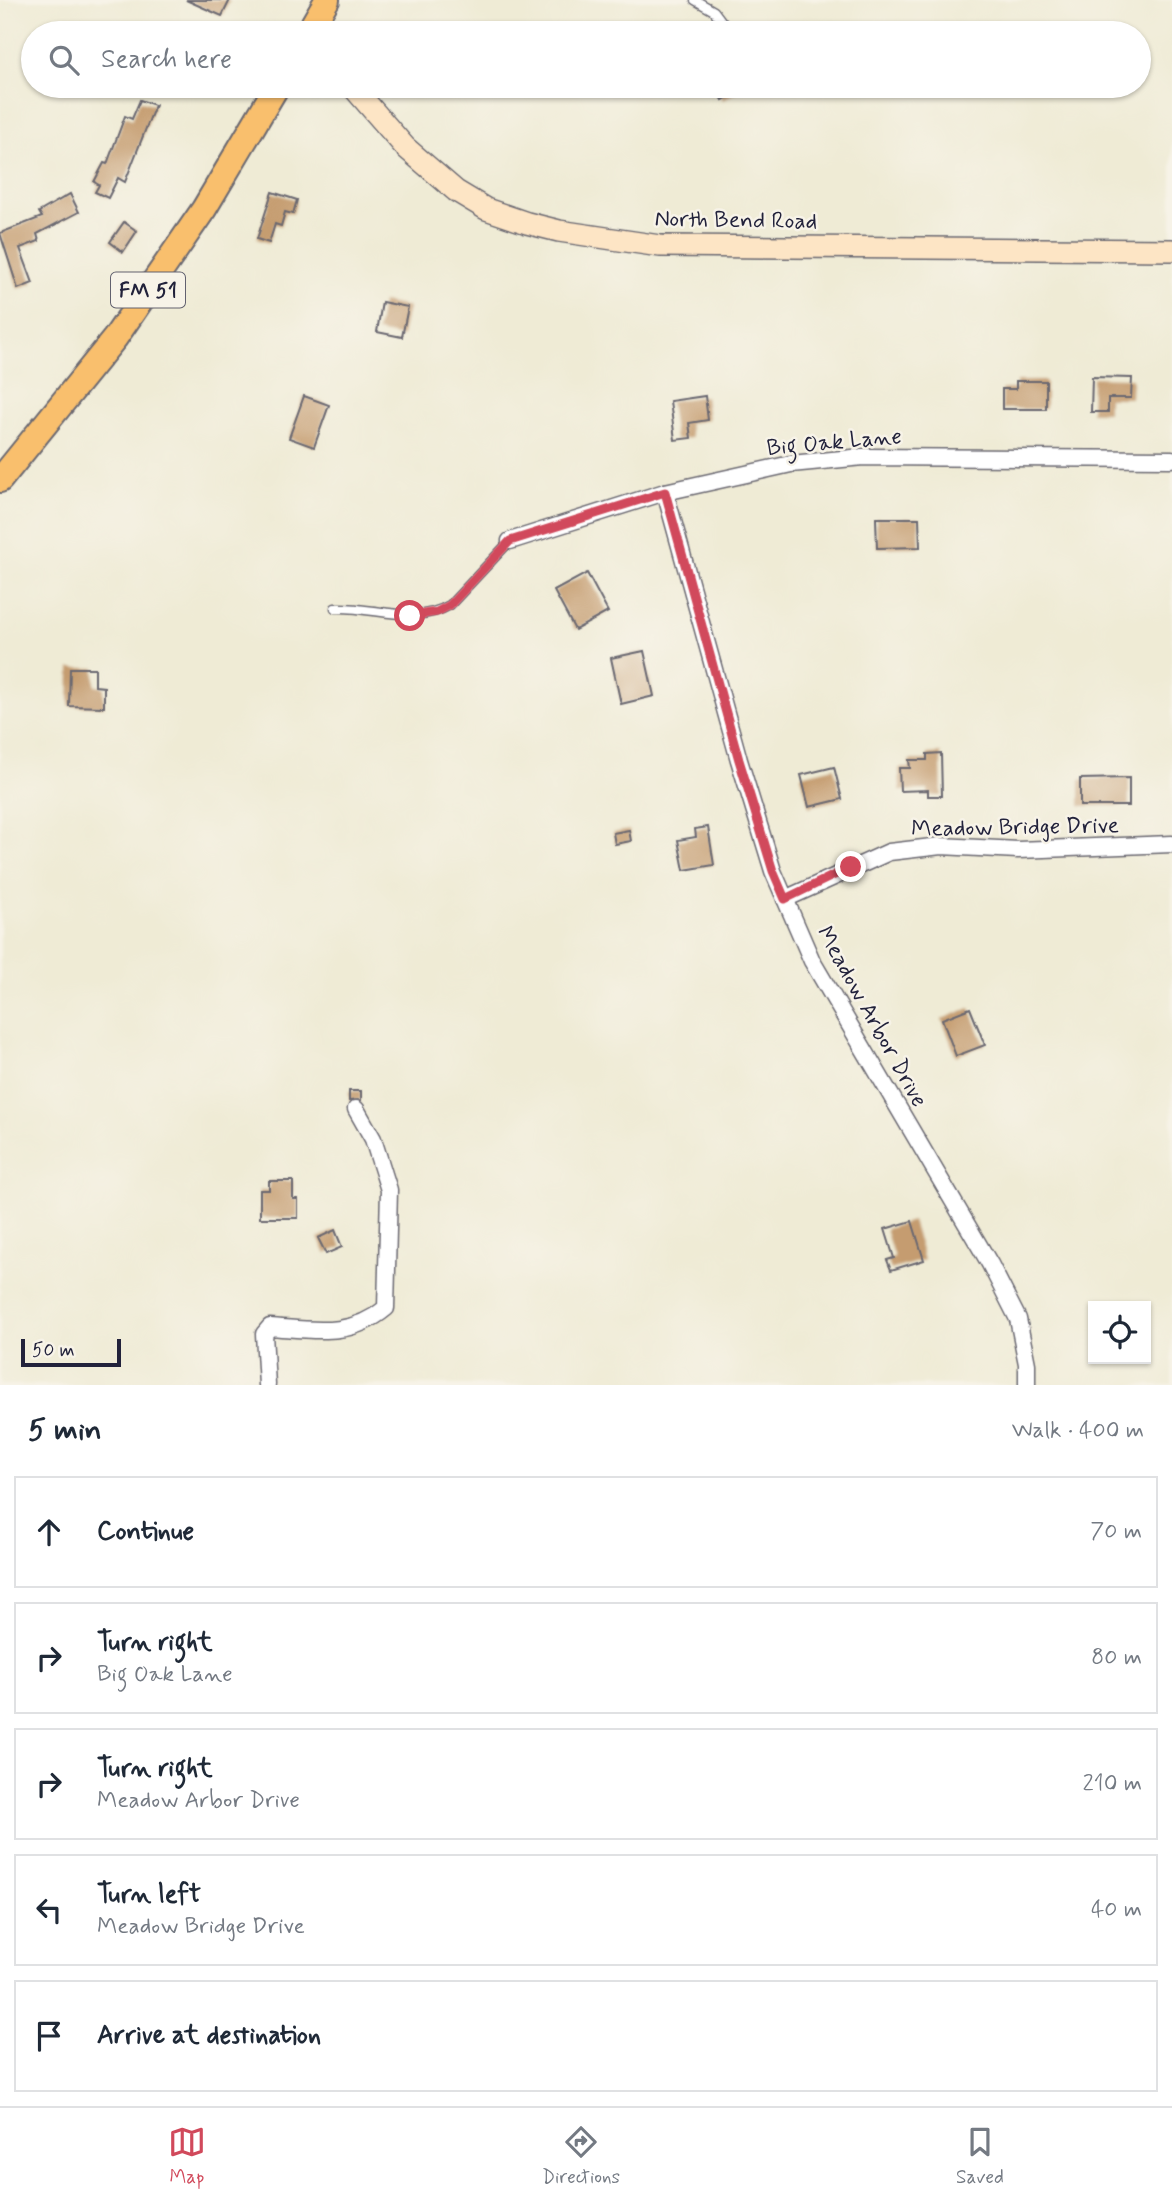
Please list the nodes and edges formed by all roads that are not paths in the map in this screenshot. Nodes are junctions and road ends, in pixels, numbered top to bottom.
1 (327, 0) edge
2 (695, 0) edge
3 (315, 21) edge
4 (722, 21) edge
5 (270, 98) edge
6 (362, 98) edge
7 (1172, 250) edge
8 (1172, 458) edge
9 (3, 469) edge
10 (665, 492) junction
11 (510, 541) joint
12 (335, 608) dead end
13 (1172, 844) edge
14 (785, 899) junction
15 (356, 1109) dead end
16 (267, 1385) edge
17 (1027, 1385) edge

1 - 3 main road
2 - 4 lane
5 - 9 main road, FM 51
6 - 7 street, North Bend Road
8 - 10 street, Big Oak Lane
10 - 11 street, Big Oak Lane
10 - 14 street, Meadow Arbor Drive
11 - 12 lane
13 - 14 street, Meadow Bridge Drive
14 - 17 street, Meadow Arbor Drive
15 - 16 street

